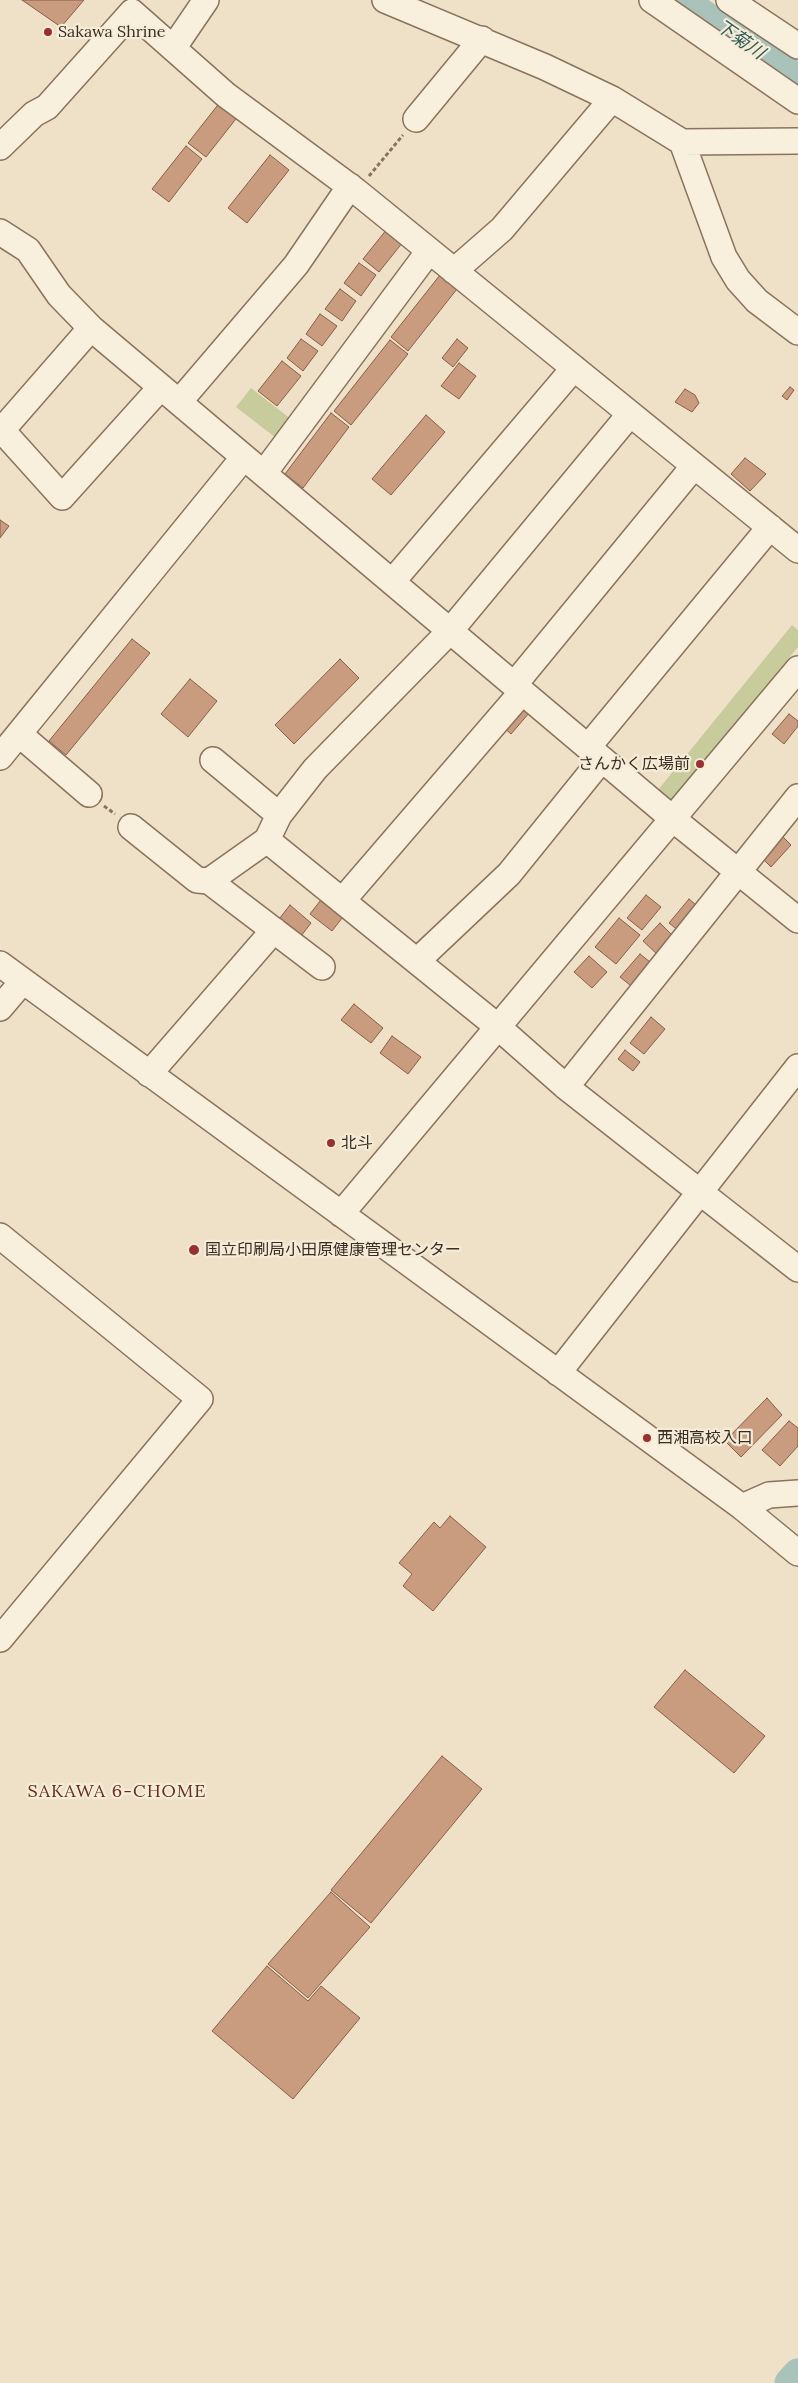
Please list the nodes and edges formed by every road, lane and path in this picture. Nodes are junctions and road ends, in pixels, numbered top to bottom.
1 (206, 0) edge
2 (652, 0) edge
3 (729, 0) edge
4 (401, 3) edge
5 (482, 39) junction
6 (796, 42) edge
7 (174, 47) junction
8 (612, 99) junction
9 (798, 101) edge
10 (416, 119) joint
11 (682, 142) junction
12 (798, 142) edge
13 (0, 147) edge
14 (353, 189) junction
15 (0, 232) edge
16 (429, 251) junction
17 (454, 271) junction
18 (91, 328) junction
19 (798, 332) edge
20 (574, 368) junction
21 (170, 395) junction
22 (630, 414) junction
23 (1, 429) edge
24 (244, 457) junction
25 (694, 466) junction
26 (264, 474) junction
27 (770, 527) junction
28 (798, 550) edge
29 (392, 582) junction
30 (450, 631) junction
31 (798, 669) edge
32 (518, 688) junction
33 (6, 748) edge
34 (595, 753) junction
35 (213, 760) dead end
36 (90, 794) joint
37 (798, 797) edge
38 (279, 815) junction
39 (673, 819) junction
40 (131, 827) joint
41 (266, 840) junction
42 (739, 871) junction
43 (209, 881) junction
44 (342, 901) junction
45 (798, 920) edge
46 (274, 930) junction
47 (417, 961) junction
48 (322, 967) dead end
49 (8, 976) edge
50 (0, 1008) edge
51 (498, 1027) junction
52 (798, 1067) edge
53 (149, 1074) junction
54 (566, 1087) junction
55 (699, 1192) junction
56 (341, 1214) junction
57 (0, 1236) edge
58 (798, 1269) edge
59 (558, 1373) junction
60 (798, 1493) edge
61 (742, 1507) junction
62 (798, 1553) edge
63 (0, 1639) edge

1 - 7 street
2 - 9 street
3 - 6 street
4 - 5 street
5 - 8 street
5 - 10 street
7 - 13 street
7 - 14 street
8 - 11 street
8 - 17 street
10 - 14 path
11 - 12 street
11 - 19 street
14 - 16 street
14 - 21 street
15 - 18 street
16 - 17 street
16 - 26 street
17 - 20 street
18 - 21 street
18 - 23 street
20 - 22 street
20 - 29 street
21 - 23 street
21 - 24 street
22 - 25 street
22 - 30 street
24 - 26 street
24 - 33 street
25 - 27 street
25 - 32 street
26 - 29 street
27 - 28 street
27 - 34 street
29 - 30 street
30 - 32 street
30 - 38 street
31 - 39 street
32 - 34 street
32 - 44 street
33 - 36 street
34 - 39 street
34 - 47 street
35 - 38 street
36 - 40 path
37 - 42 street
38 - 41 street
39 - 42 street
39 - 51 street
40 - 43 street
41 - 43 street
41 - 44 street
42 - 45 street
42 - 54 street
43 - 46 street
44 - 47 street
46 - 48 street
46 - 53 street
47 - 51 street
49 - 50 street
49 - 53 street
51 - 54 street
51 - 56 street
52 - 55 street
53 - 56 street
54 - 55 street
55 - 58 street
55 - 59 street
56 - 59 street
57 - 63 street
59 - 61 street
60 - 61 street
61 - 62 street

